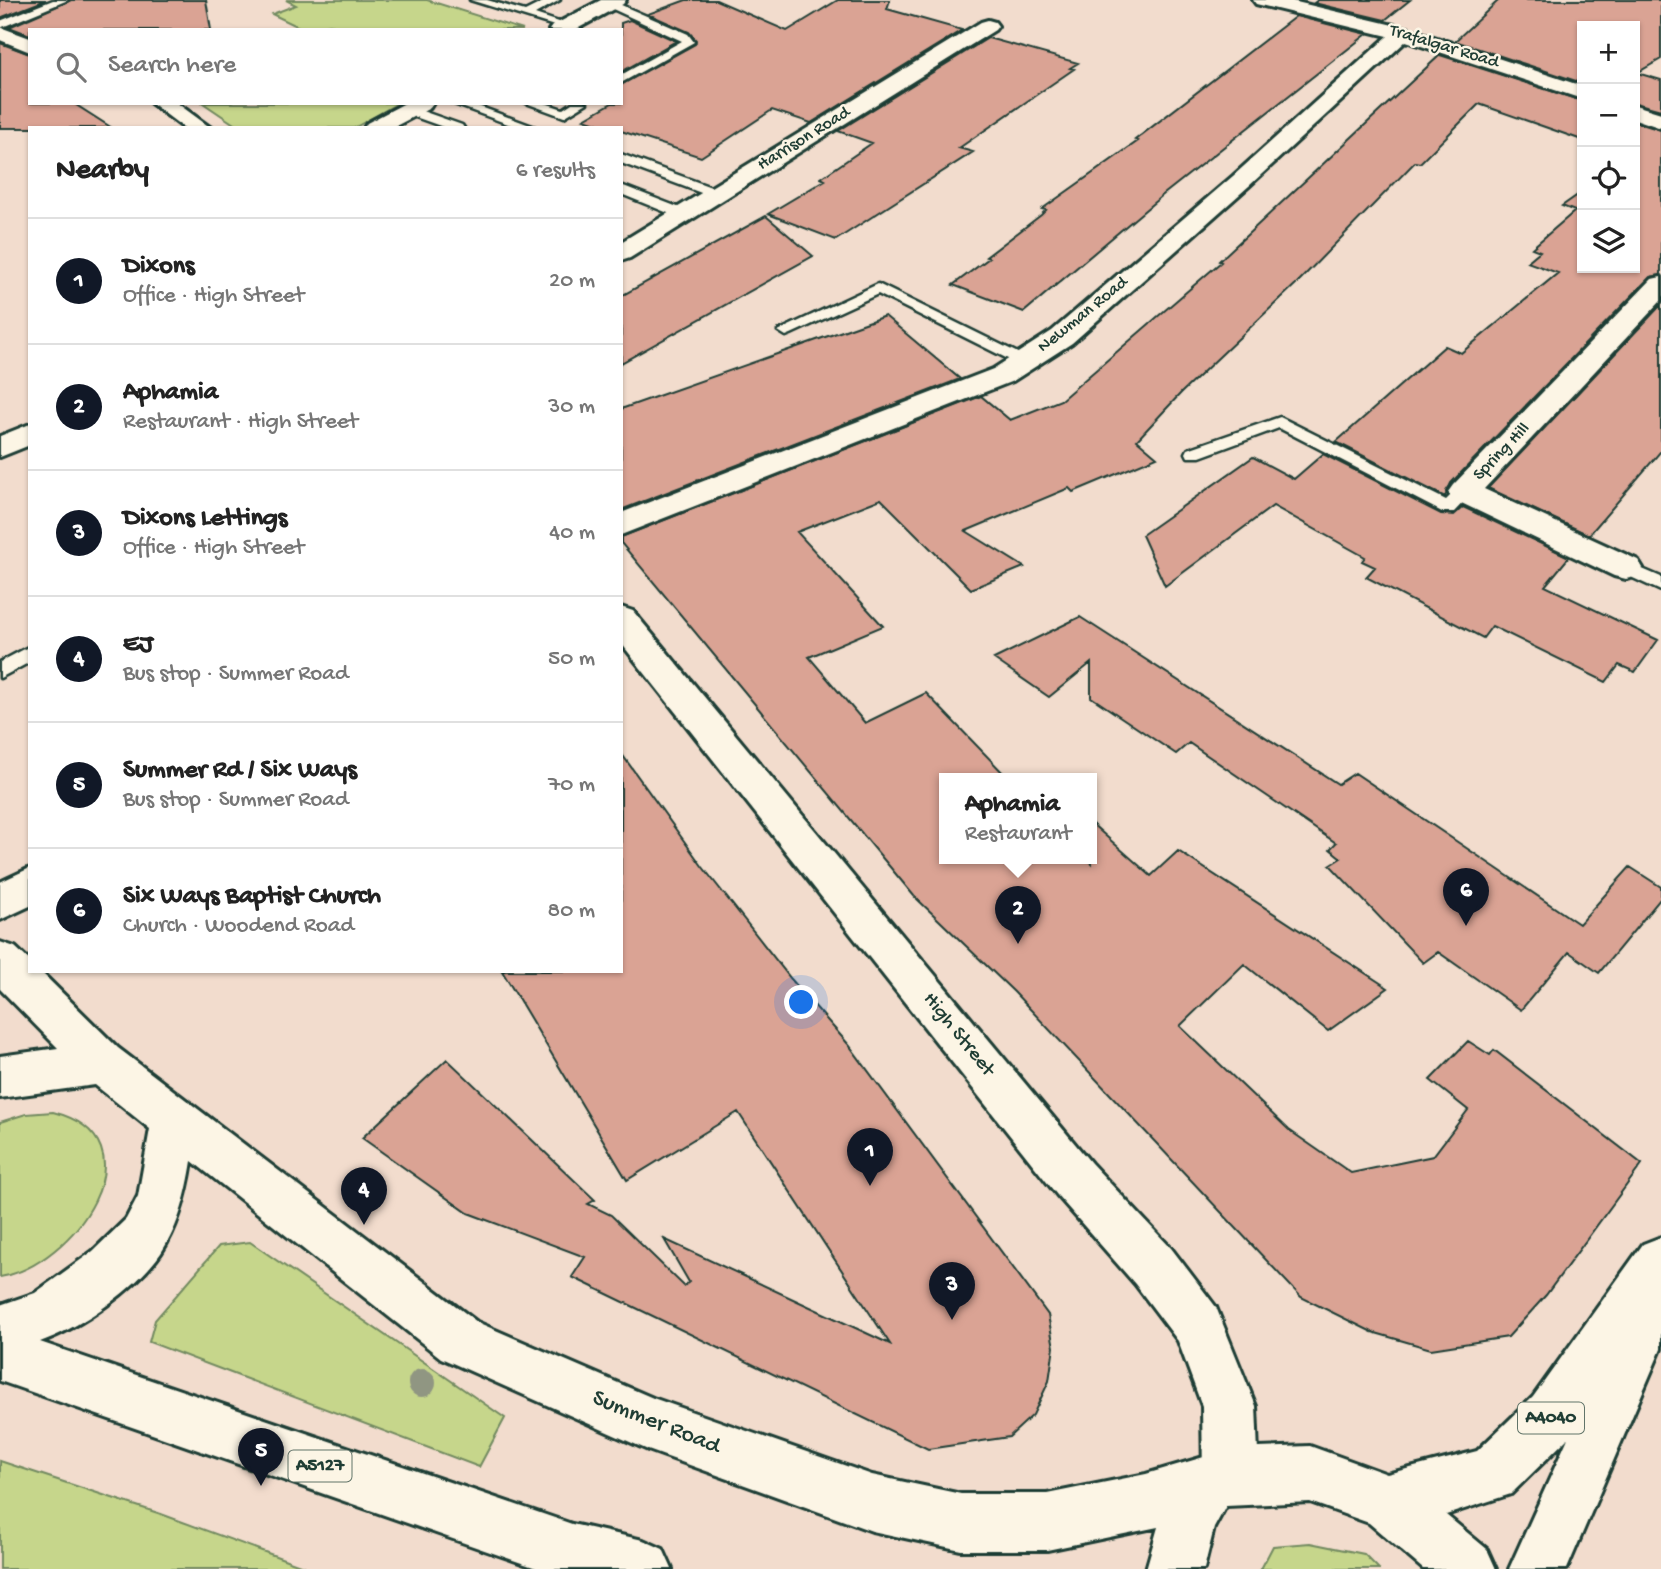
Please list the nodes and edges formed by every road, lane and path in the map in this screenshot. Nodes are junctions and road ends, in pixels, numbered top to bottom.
1 (63, 0) edge
2 (475, 0) edge
3 (555, 0) edge
4 (1263, 0) edge
5 (612, 2) edge
6 (525, 15) junction
7 (0, 25) edge
8 (988, 26) dead end
9 (562, 28) edge
10 (0, 33) edge
11 (1403, 33) junction
12 (28, 45) edge
13 (623, 79) edge
14 (1577, 91) edge
15 (165, 105) edge
16 (463, 105) edge
17 (538, 105) edge
18 (578, 105) edge
19 (415, 107) edge
20 (1640, 114) edge
21 (1661, 121) edge
22 (197, 126) edge
23 (379, 126) edge
24 (454, 126) edge
25 (527, 126) edge
26 (623, 159) edge
27 (623, 190) edge
28 (717, 194) junction
29 (683, 214) junction
30 (623, 252) edge
31 (1661, 285) edge
32 (786, 331) dead end
33 (1023, 362) junction
34 (28, 434) edge
35 (0, 448) edge
36 (1194, 453) dead end
37 (1464, 492) junction
38 (623, 524) edge
39 (1626, 568) joint
40 (1661, 585) edge
41 (623, 621) edge
42 (28, 654) edge
43 (0, 671) edge
44 (28, 886) edge
45 (0, 903) edge
46 (0, 960) edge
47 (102, 1063) junction
48 (0, 1077) edge
49 (175, 1122) junction
50 (1661, 1262) edge
51 (1661, 1289) edge
52 (0, 1331) edge
53 (0, 1355) edge
54 (1219, 1482) junction
55 (1387, 1502) junction
56 (643, 1569) edge
57 (1175, 1569) edge
58 (1467, 1569) edge
59 (1538, 1569) edge

1 - 7 lane
2 - 6 lane
3 - 6 lane
4 - 11 street, Trafalgar Road
5 - 9 street
5 - 13 lane
6 - 9 lane
8 - 28 street, Harrison Road
10 - 12 street
11 - 14 street, Trafalgar Road
11 - 33 street, Newman Road
15 - 22 street
16 - 25 lane
17 - 18 lane
19 - 23 street
19 - 24 lane
20 - 21 street
26 - 28 lane
27 - 29 lane
28 - 29 street, Harrison Road
29 - 30 street, Harrison Road
31 - 37 street, Spring Hill
32 - 33 lane
33 - 38 street, Newman Road
34 - 35 street
36 - 37 lane
37 - 39 street, Spring Hill
39 - 40 lane, Spring Hill
41 - 54 street, High Street
42 - 43 lane
44 - 45 street
46 - 47 street, Summer Road
47 - 48 street
47 - 49 street, Summer Road
49 - 52 street
49 - 54 street, Summer Road
50 - 55 street, A4040
51 - 59 street, A4040
53 - 56 street, A5127
54 - 55 street, Summer Road
54 - 57 street
55 - 58 street

